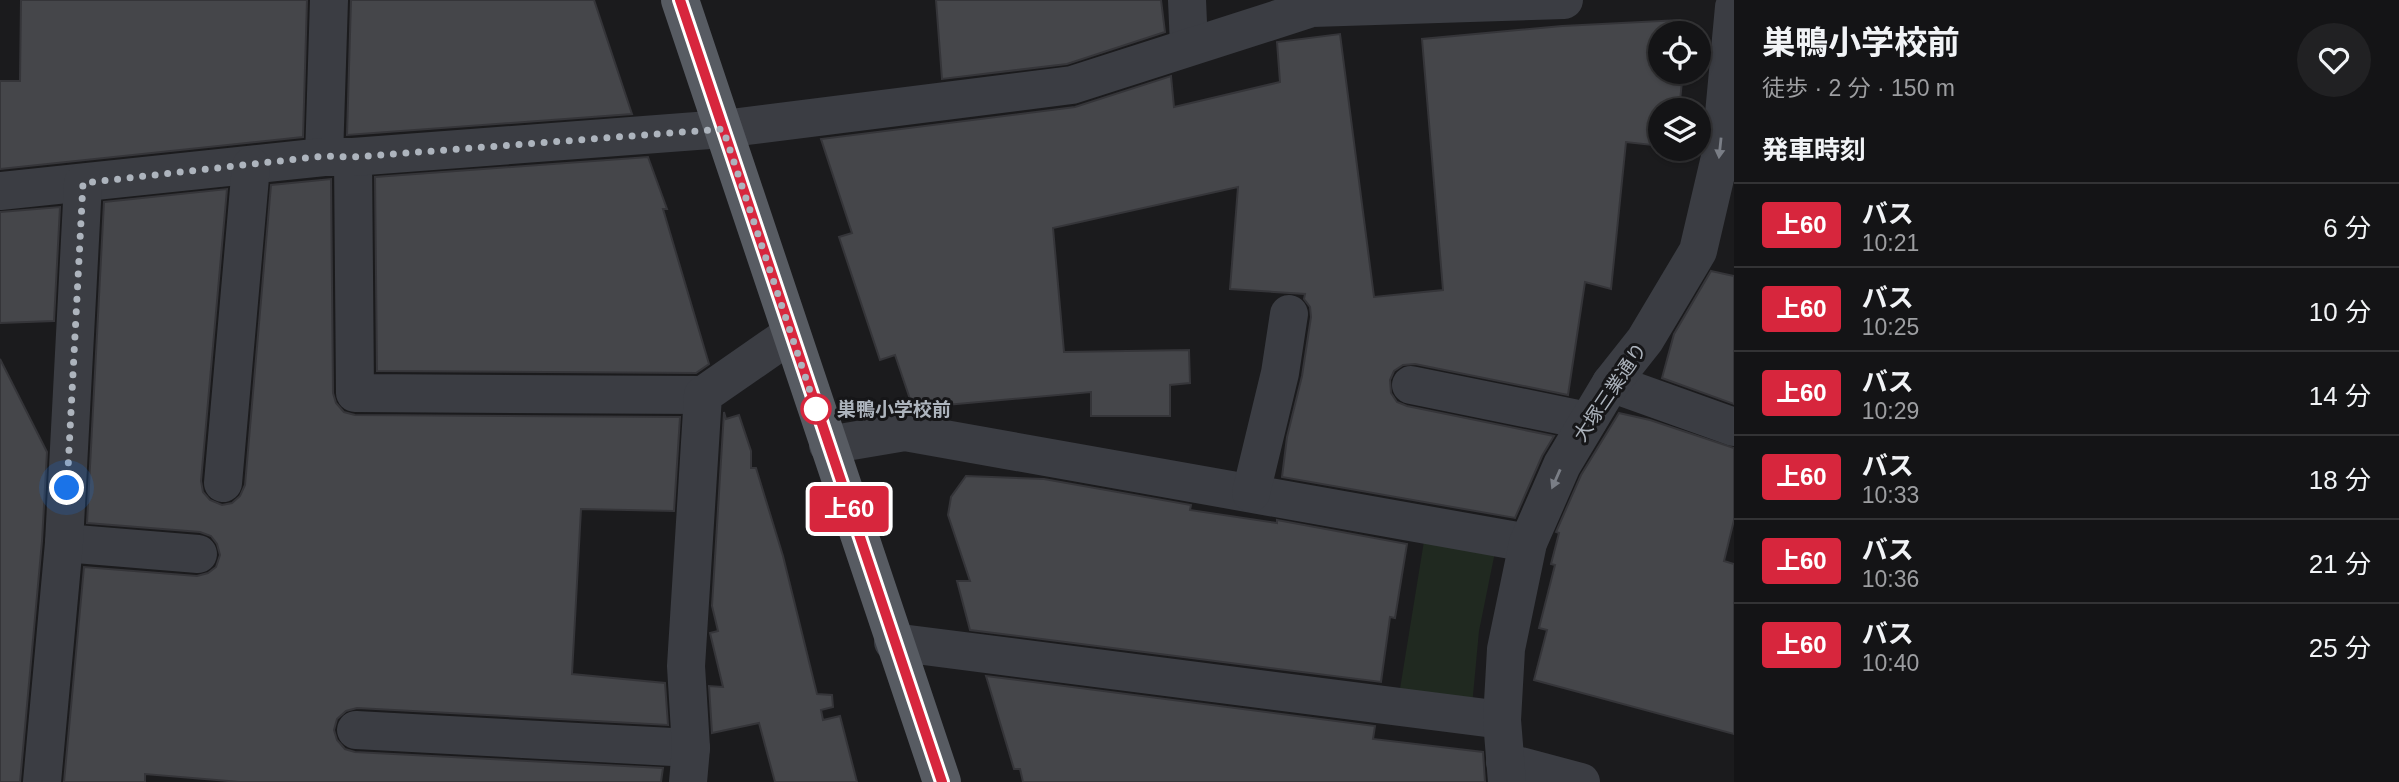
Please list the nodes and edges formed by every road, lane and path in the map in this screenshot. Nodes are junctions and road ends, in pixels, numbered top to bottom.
1 (329, 0) edge
2 (680, 0) edge
3 (1187, 0) edge
4 (1564, 0) edge
5 (1734, 7) edge
6 (1189, 46) junction
7 (723, 129) junction
8 (339, 157) junction
9 (251, 166) junction
10 (83, 183) junction
11 (0, 191) edge
12 (1289, 314) dead end
13 (791, 334) junction
14 (1611, 383) junction
15 (1411, 385) dead end
16 (703, 395) junction
17 (1588, 421) junction
18 (1734, 427) edge
19 (828, 444) junction
20 (223, 484) dead end
21 (1251, 493) junction
22 (64, 543) junction
23 (1528, 543) junction
24 (198, 554) dead end
25 (893, 642) junction
26 (1502, 720) junction
27 (356, 730) dead end
28 (689, 765) edge
29 (1506, 772) edge
30 (42, 782) edge
31 (942, 782) edge
32 (1581, 782) edge

1 - 8 street
2 - 7 main road
3 - 6 street
4 - 6 street
5 -> 14 street, 大塚三業通り
6 - 7 street
7 - 8 street
7 - 13 main road
8 - 9 street
8 - 16 street
9 - 10 street
9 - 20 street
10 - 11 street
10 - 22 street
12 - 21 street
13 - 16 street
13 - 19 main road
14 - 17 street, 大塚三業通り
14 - 18 street
15 - 17 street
16 - 28 street
17 -> 23 street, 大塚三業通り
19 - 21 street
19 - 25 main road
21 - 23 street
22 - 24 street
22 - 30 street
23 - 26 street, 大塚三業通り
25 - 26 street
25 - 31 main road
26 - 29 street, 大塚三業通り
27 - 28 street
29 - 32 street

